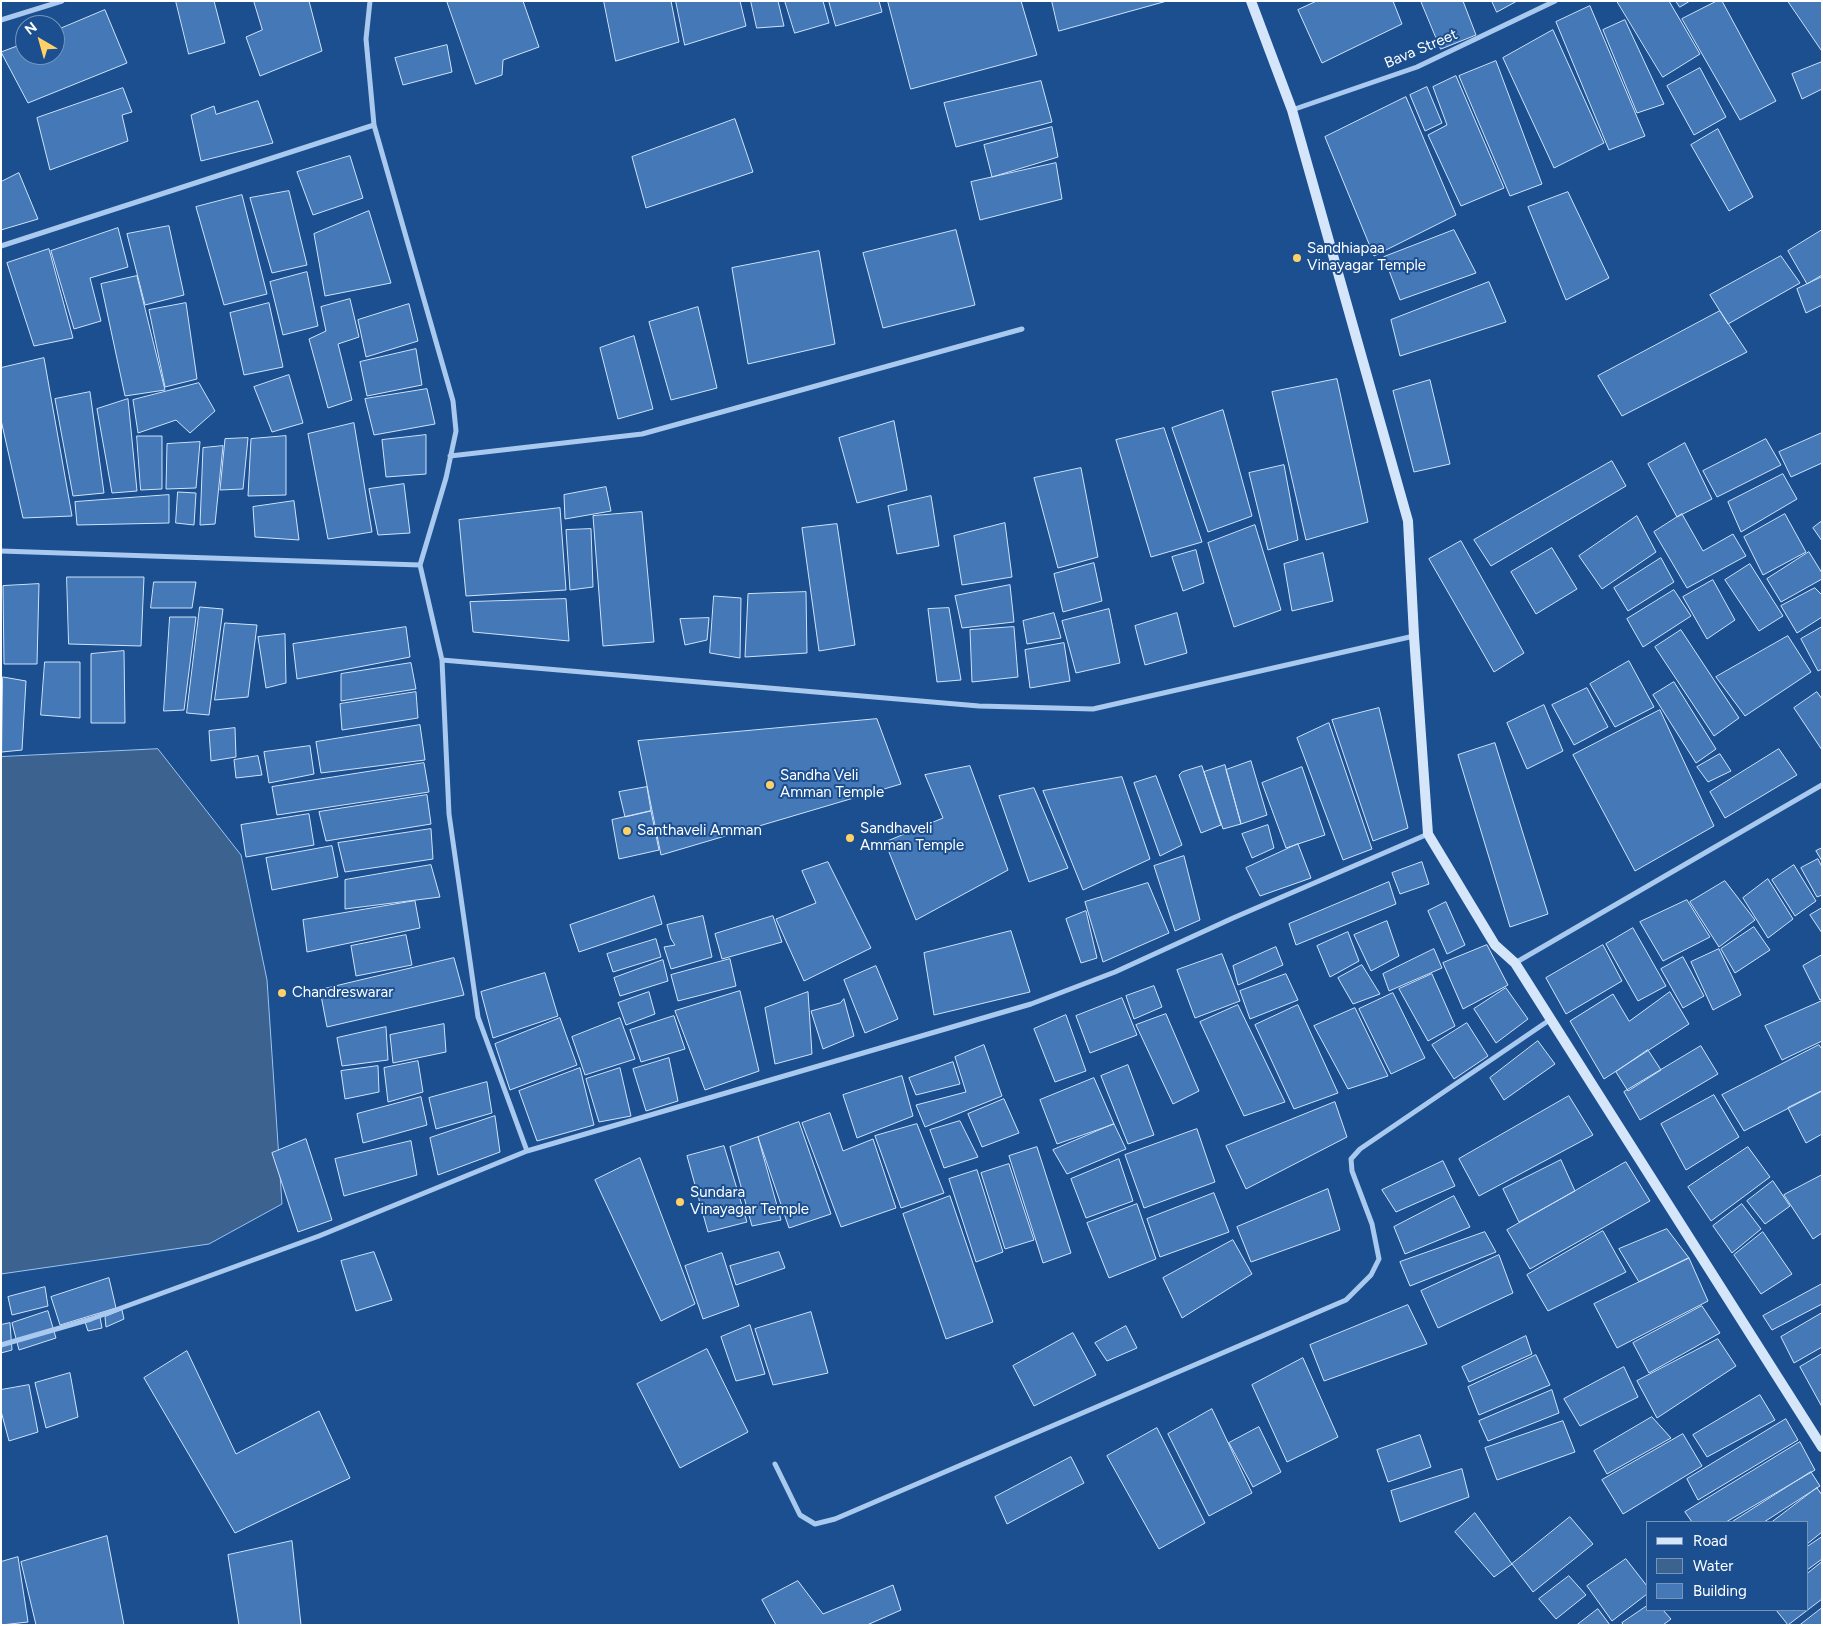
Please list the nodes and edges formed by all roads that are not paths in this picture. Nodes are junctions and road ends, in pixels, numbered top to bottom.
1 (62, 1) edge
2 (370, 1) edge
3 (1251, 1) edge
4 (1555, 1) edge
5 (1, 20) edge
6 (1292, 110) junction
7 (374, 125) junction
8 (1, 246) edge
9 (1022, 329) dead end
10 (450, 456) junction
11 (1, 551) edge
12 (420, 565) junction
13 (1414, 636) junction
14 (442, 660) junction
15 (1822, 785) edge
16 (1428, 834) junction
17 (1515, 963) junction
18 (1551, 1019) junction
19 (527, 1151) junction
20 (1, 1345) edge
21 (1822, 1447) edge
22 (775, 1464) dead end

1 - 5 street
2 - 7 street
3 - 6 main road
4 - 6 street, Bava Street
6 - 13 main road
7 - 8 street
7 - 10 street
9 - 10 street
10 - 12 street
11 - 12 street
12 - 14 street
13 - 14 street
13 - 16 main road
14 - 19 street
15 - 17 street
16 - 17 main road
16 - 19 street
17 - 18 main road
18 - 21 main road
18 - 22 street
19 - 20 street

